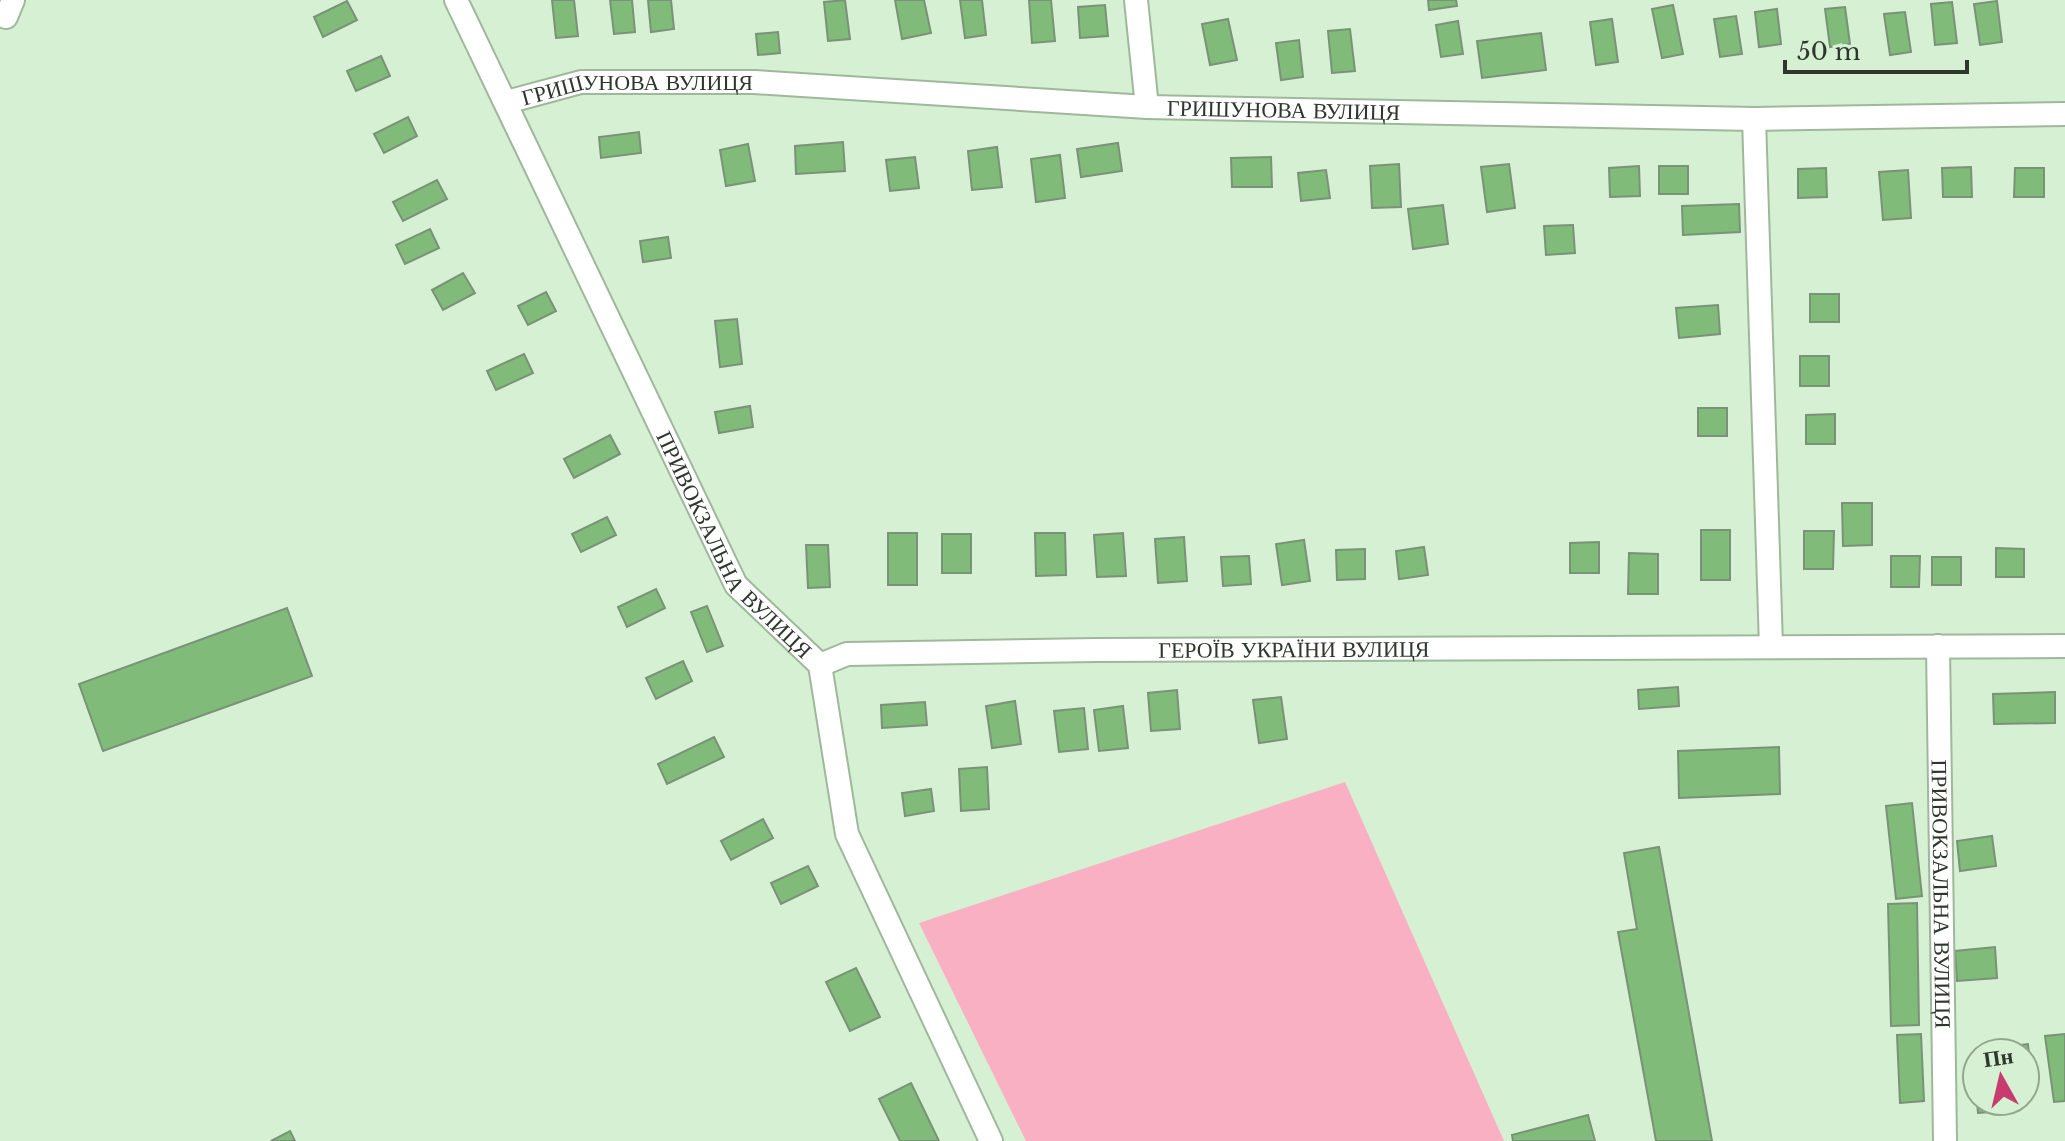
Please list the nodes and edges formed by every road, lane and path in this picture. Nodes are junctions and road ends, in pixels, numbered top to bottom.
1 (456, 0) edge
2 (1136, 0) edge
3 (507, 102) junction
4 (1147, 107) junction
5 (2065, 114) edge
6 (1754, 119) junction
7 (1771, 646) junction
8 (1938, 646) junction
9 (2065, 646) edge
10 (820, 665) junction
11 (991, 1141) edge
12 (1945, 1141) edge

1 - 3 street, ПРИВОКЗАЛЬНА ВУЛИЦЯ
2 - 4 street
3 - 4 street, ГРИШУНОВА ВУЛИЦЯ
3 - 10 street, ПРИВОКЗАЛЬНА ВУЛИЦЯ
4 - 6 street, ГРИШУНОВА ВУЛИЦЯ
5 - 6 street, ГРИШУНОВА ВУЛИЦЯ
6 - 7 street
7 - 8 street, ГЕРОЇВ УКРАЇНИ ВУЛИЦЯ
7 - 10 street, ГЕРОЇВ УКРАЇНИ ВУЛИЦЯ
8 - 9 street, ГЕРОЇВ УКРАЇНИ ВУЛИЦЯ
8 - 12 street, ПРИВОКЗАЛЬНА ВУЛИЦЯ
10 - 11 street, ПРИВОКЗАЛЬНА ВУЛИЦЯ

